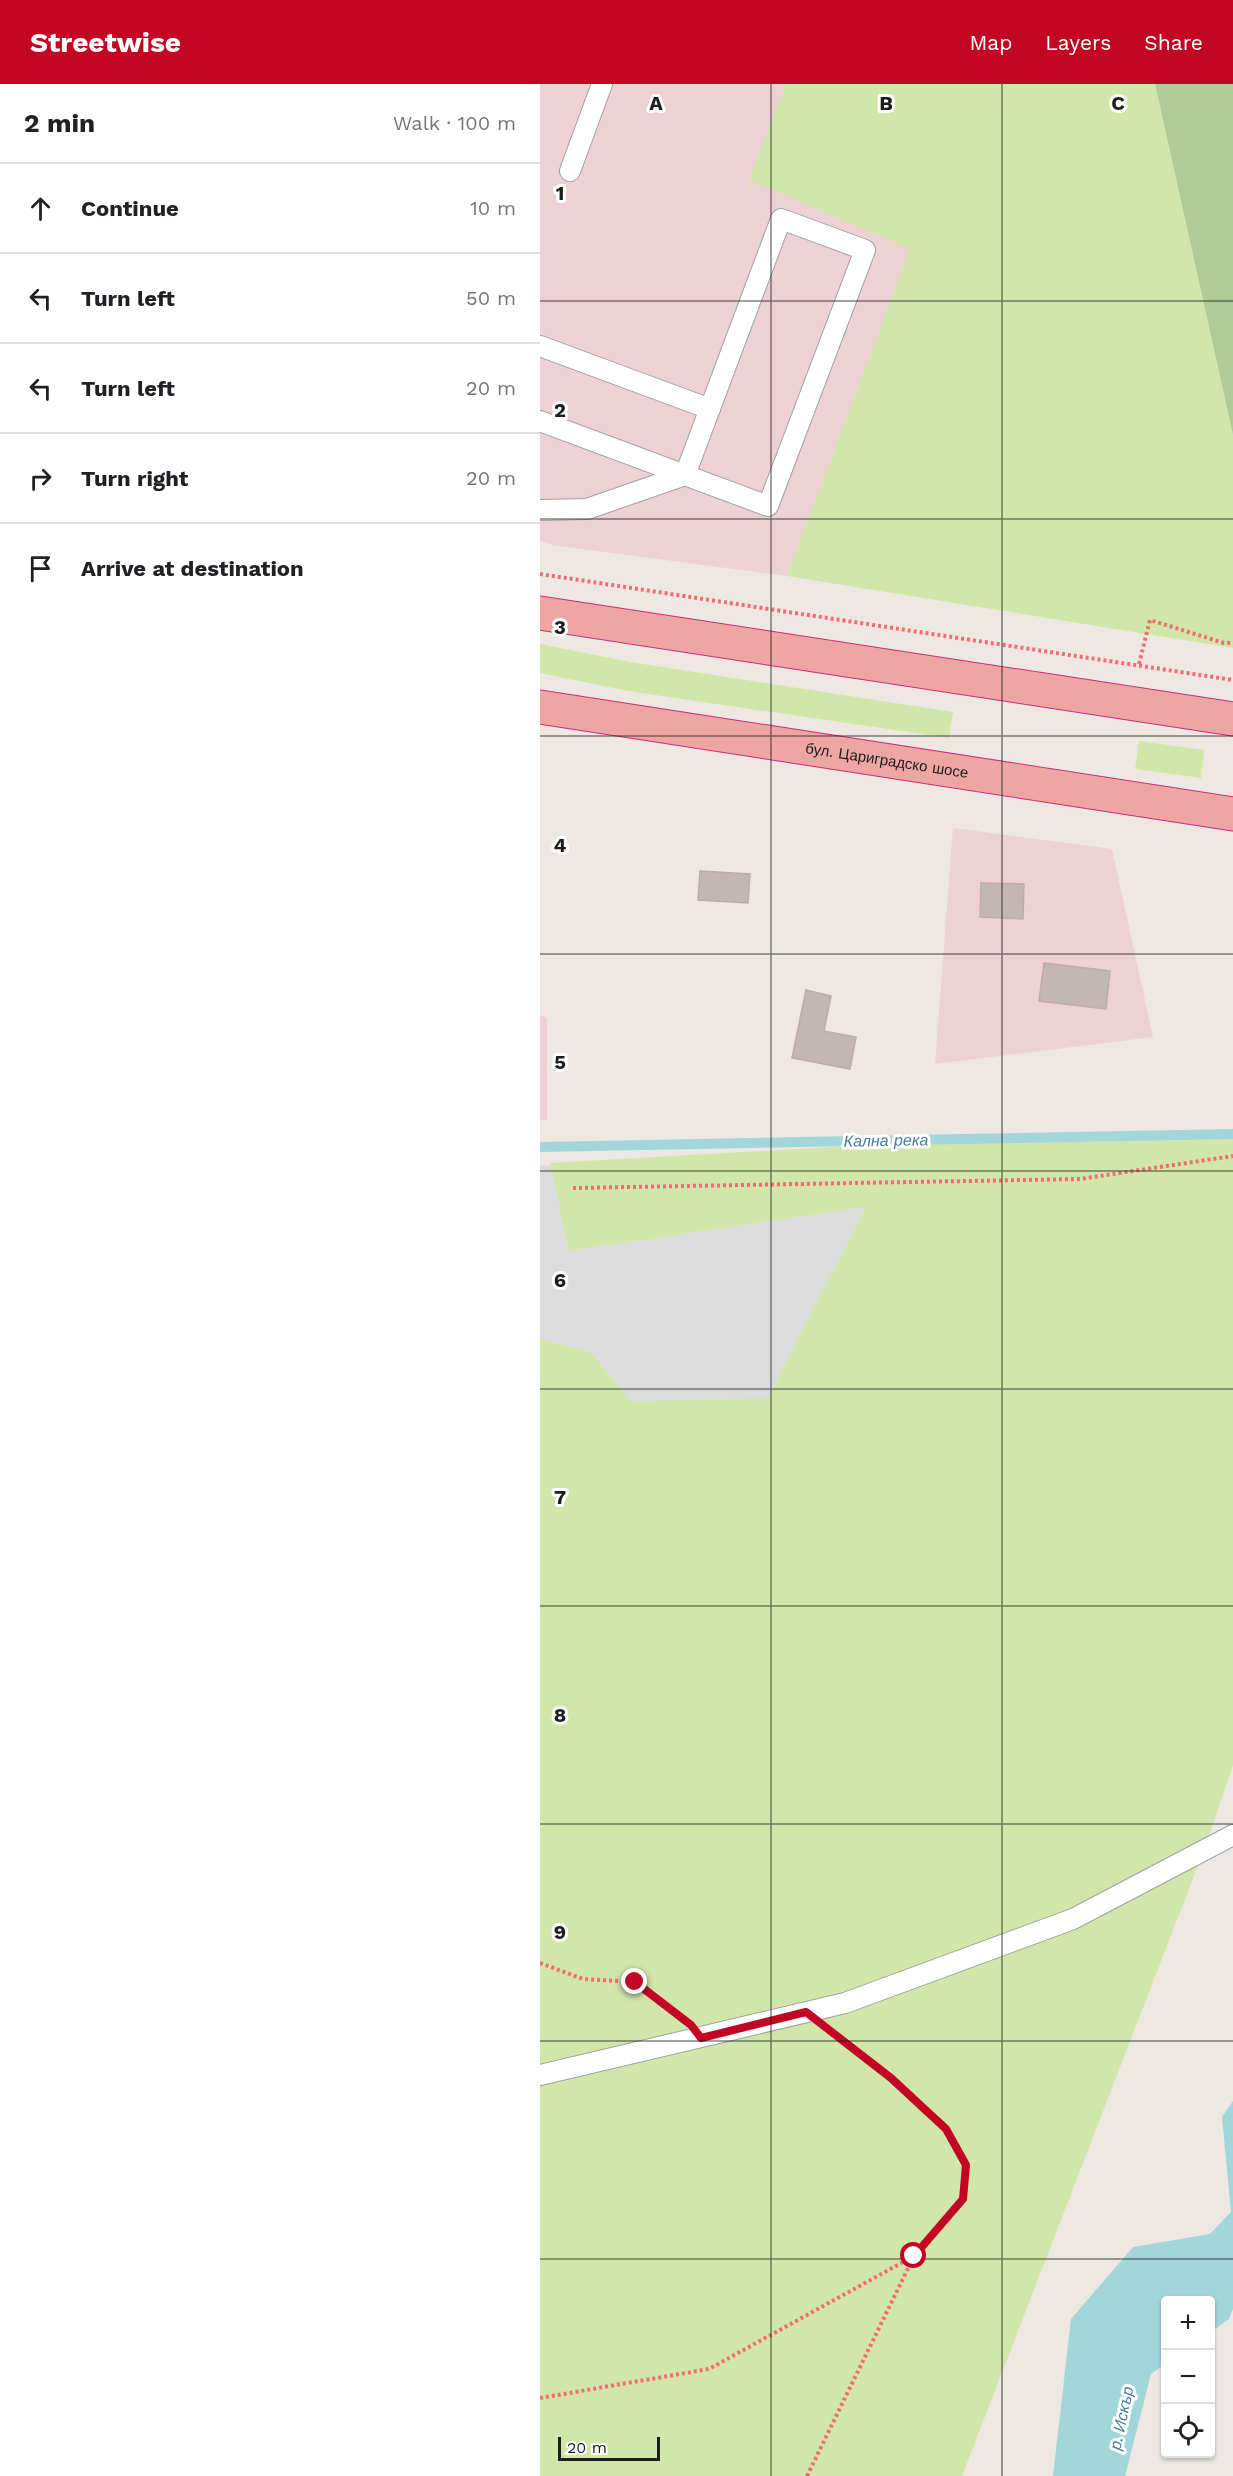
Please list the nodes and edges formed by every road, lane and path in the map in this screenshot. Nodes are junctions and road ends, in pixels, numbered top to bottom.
1 (602, 84) edge
2 (570, 171) dead end
3 (540, 346) edge
4 (710, 410) junction
5 (540, 421) edge
6 (685, 475) junction
7 (540, 510) edge
8 (540, 574) edge
9 (540, 614) edge
10 (1233, 643) edge
11 (1139, 664) junction
12 (1233, 680) edge
13 (540, 707) edge
14 (1233, 718) edge
15 (1233, 814) edge
16 (1233, 1156) edge
17 (573, 1188) dead end
18 (1233, 1835) edge
19 (540, 1963) edge
20 (806, 2012) junction
21 (701, 2038) junction
22 (540, 2074) edge
23 (914, 2256) junction
24 (540, 2398) edge
25 (807, 2476) edge

1 - 2 lane
3 - 4 lane
4 - 6 lane
4 - 6 lane
5 - 6 lane
6 - 7 lane
8 - 11 path
9 - 14 highway
10 - 11 path
11 - 12 path
13 - 15 highway, бул. Цариградско шосе
16 - 17 path
18 - 20 lane
19 - 21 path
20 - 21 lane
20 - 23 path
21 - 22 lane
23 - 24 path
23 - 25 path

